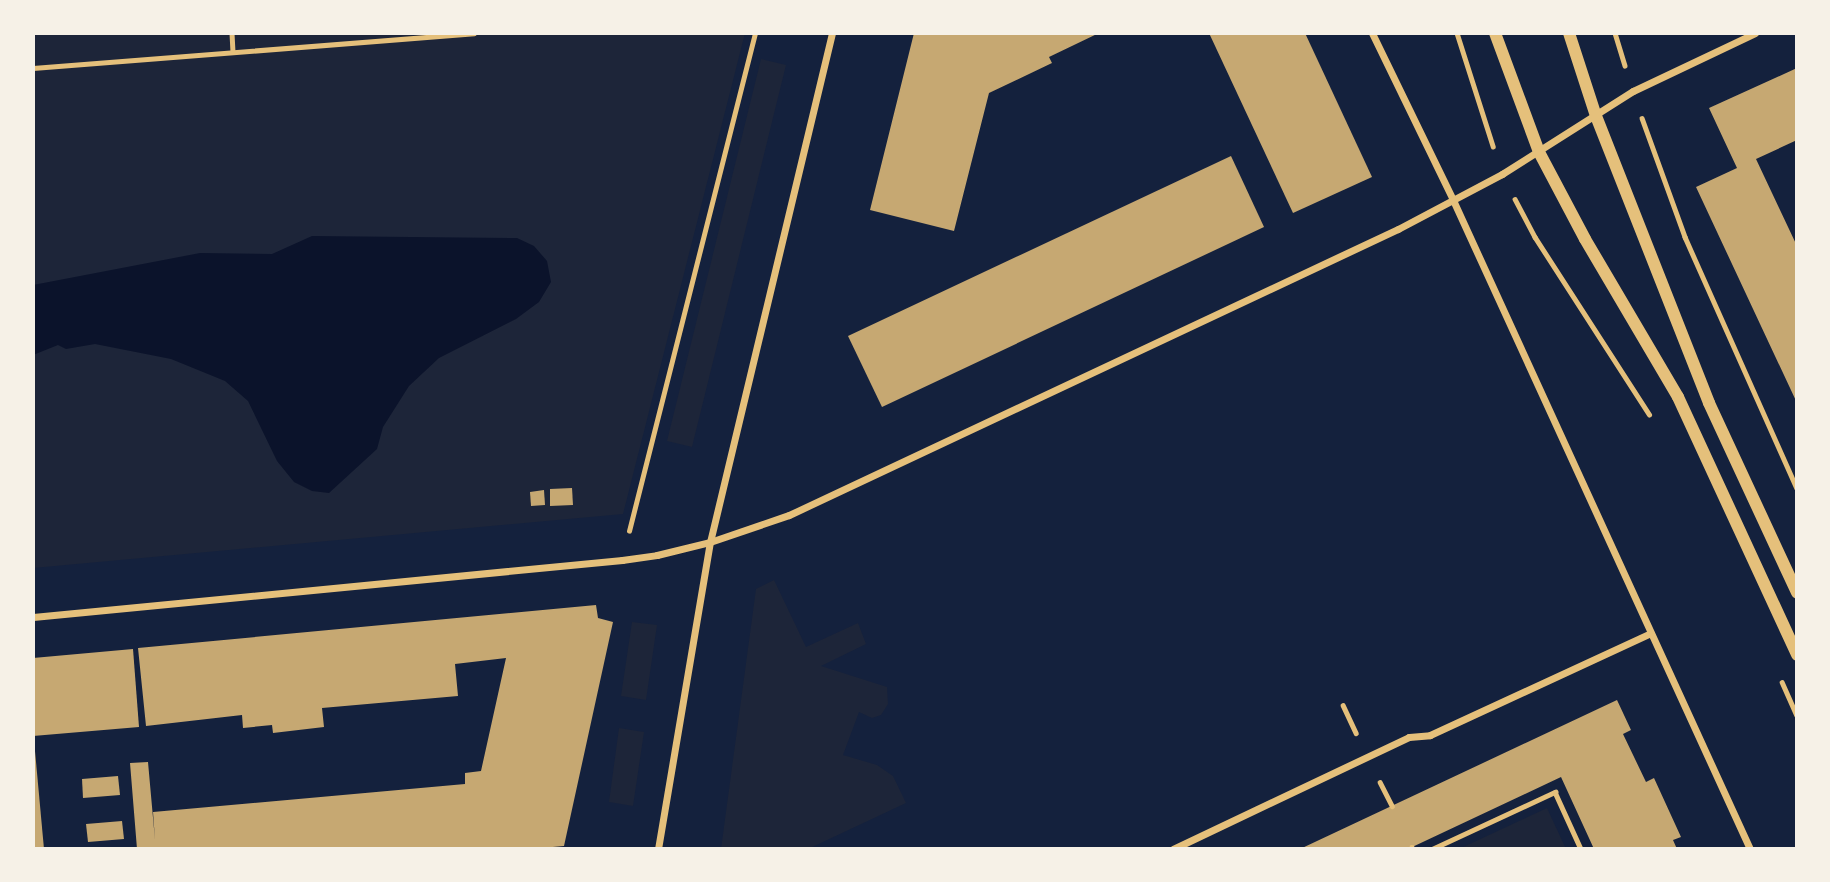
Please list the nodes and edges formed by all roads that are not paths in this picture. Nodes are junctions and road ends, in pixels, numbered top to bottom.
1 (832, 33) edge
2 (1372, 33) edge
3 (1495, 33) edge
4 (1569, 33) edge
5 (1755, 33) edge
6 (1596, 116) junction
7 (1539, 152) junction
8 (1453, 200) junction
9 (710, 542) junction
10 (1797, 593) edge
11 (33, 617) edge
12 (1651, 634) junction
13 (1797, 655) edge
14 (658, 849) edge
15 (1172, 849) edge
16 (1750, 849) edge

1 - 9 street
2 - 8 street
3 - 7 street
4 - 6 street
5 - 6 street
6 - 7 street
6 - 10 street
7 - 8 street
7 - 13 street
8 - 9 street
8 - 12 street
9 - 11 street
9 - 14 street
12 - 15 street
12 - 16 street

